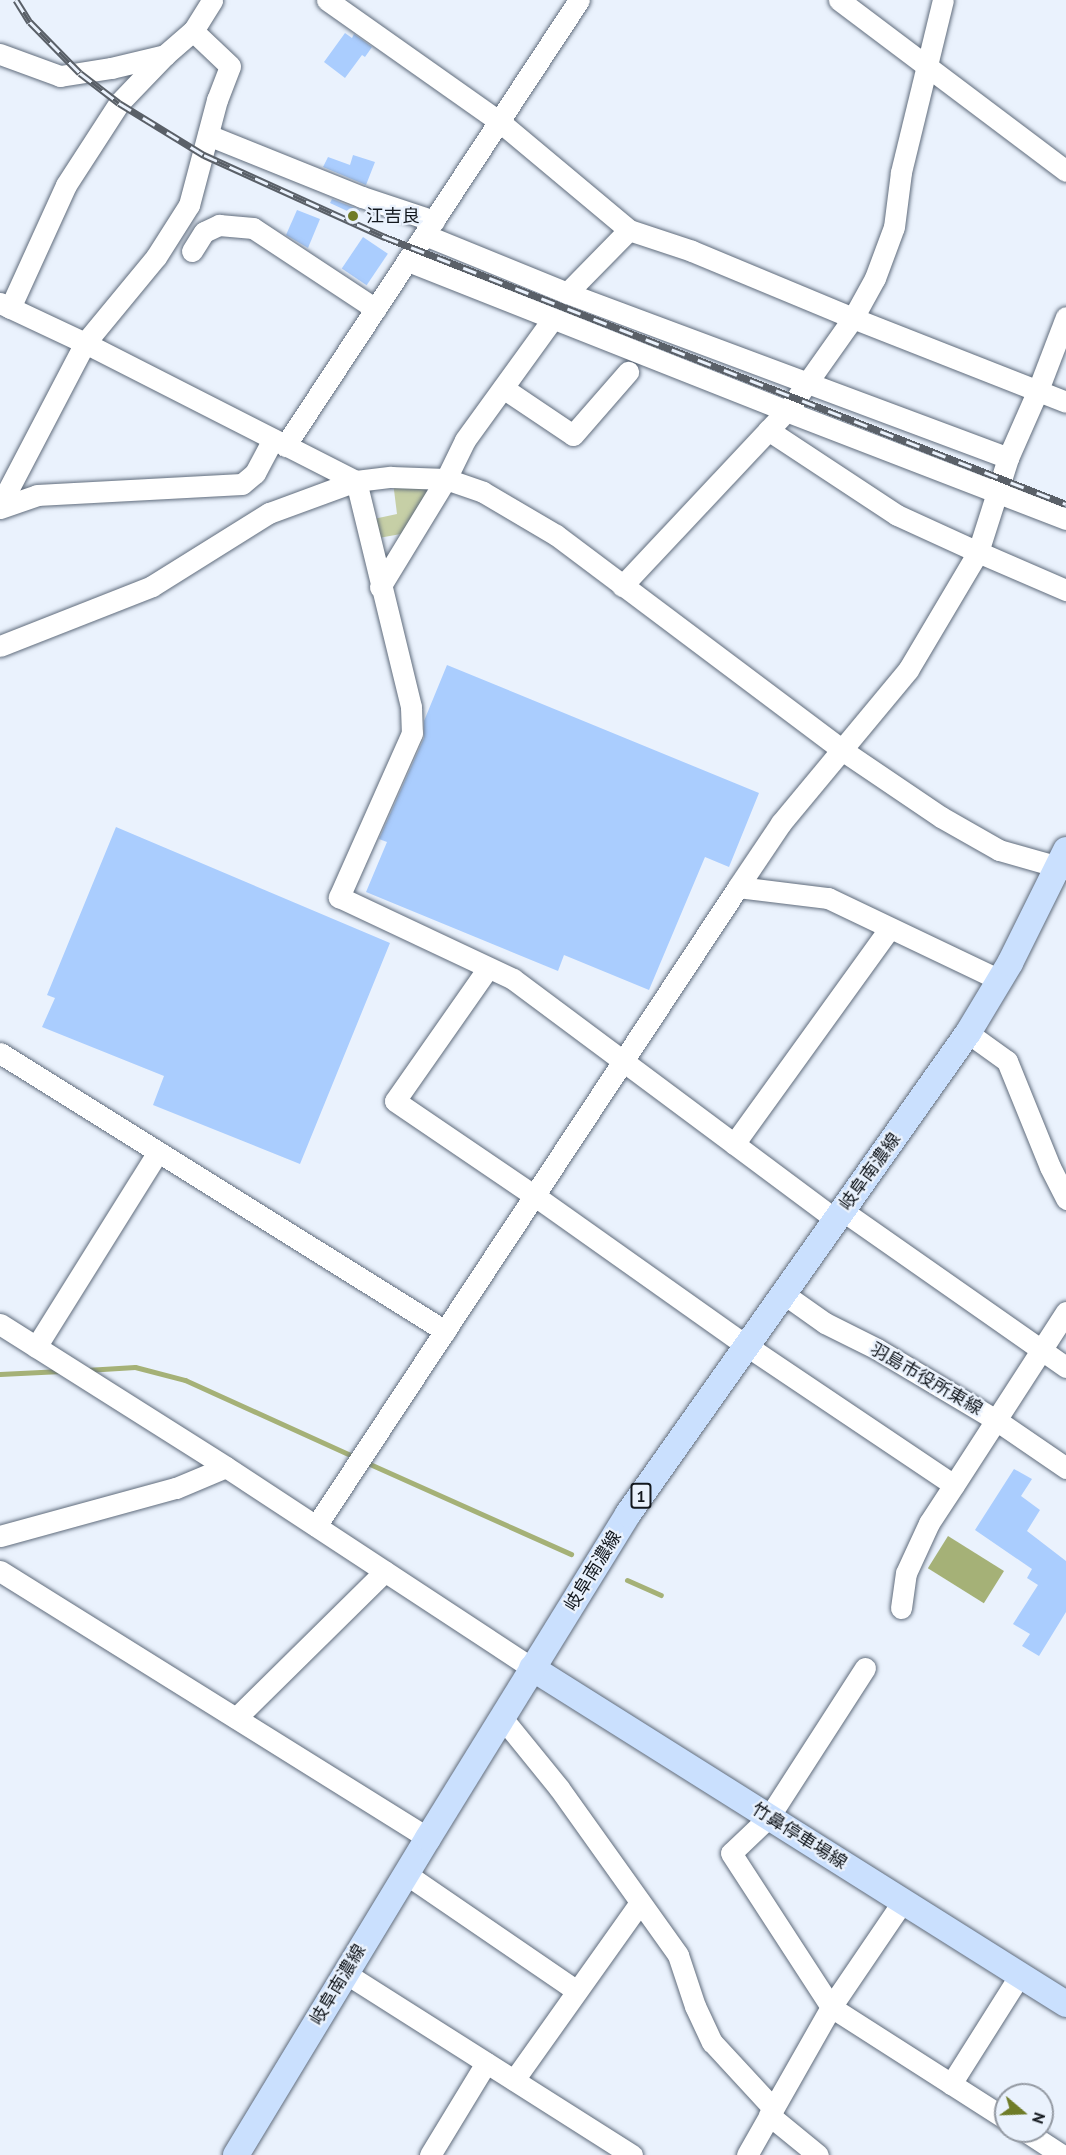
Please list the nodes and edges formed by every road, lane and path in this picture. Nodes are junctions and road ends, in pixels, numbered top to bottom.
1 (212, 0) edge
2 (579, 0) edge
3 (838, 0) edge
4 (943, 0) edge
5 (334, 2) edge
6 (193, 32) junction
7 (0, 54) edge
8 (165, 55) junction
9 (928, 67) junction
10 (500, 122) junction
11 (208, 135) junction
12 (1066, 171) edge
13 (429, 228) junction
14 (629, 230) junction
15 (192, 251) dead end
16 (408, 261) junction
17 (567, 293) junction
18 (5, 305) edge
19 (376, 309) junction
20 (1066, 316) edge
21 (853, 318) junction
22 (552, 320) junction
23 (85, 343) junction
24 (628, 372) dead end
25 (806, 383) junction
26 (503, 388) junction
27 (1038, 390) junction
28 (1066, 402) edge
29 (786, 411) junction
30 (768, 430) junction
31 (279, 442) junction
32 (1008, 458) junction
33 (446, 479) junction
34 (356, 481) junction
35 (996, 492) junction
36 (4, 498) edge
37 (1066, 519) edge
38 (978, 552) junction
39 (622, 586) junction
40 (380, 587) junction
41 (1066, 590) edge
42 (0, 646) edge
43 (842, 750) junction
44 (1064, 861) edge
45 (738, 887) junction
46 (890, 928) junction
47 (488, 968) junction
48 (1000, 980) junction
49 (968, 1033) junction
50 (0, 1053) edge
51 (624, 1061) junction
52 (734, 1144) junction
53 (158, 1152) junction
54 (535, 1196) junction
55 (1066, 1200) edge
56 (839, 1215) junction
57 (784, 1294) junction
58 (1066, 1312) edge
59 (0, 1324) edge
60 (445, 1331) junction
61 (747, 1346) junction
62 (38, 1347) junction
63 (1042, 1350) junction
64 (1066, 1367) edge
65 (996, 1420) junction
66 (226, 1467) junction
67 (1066, 1468) edge
68 (954, 1485) junction
69 (316, 1526) junction
70 (0, 1536) edge
71 (0, 1571) edge
72 (386, 1571) junction
73 (901, 1608) dead end
74 (532, 1668) junction
75 (865, 1668) dead end
76 (236, 1718) junction
77 (503, 1719) junction
78 (769, 1817) junction
79 (428, 1838) junction
80 (405, 1874) junction
81 (903, 1901) junction
82 (639, 1904) junction
83 (345, 1973) junction
84 (1020, 1975) junction
85 (577, 1991) junction
86 (1066, 2004) edge
87 (831, 2007) junction
88 (486, 2062) junction
89 (514, 2080) junction
90 (951, 2084) junction
91 (994, 2111) edge
92 (771, 2112) junction
93 (1044, 2143) edge
94 (236, 2155) edge
95 (430, 2155) edge
96 (632, 2155) edge
97 (747, 2155) edge
98 (818, 2155) edge
99 (1062, 2155) edge

1 - 6 street
2 - 10 street
3 - 9 street
4 - 9 street
5 - 10 street
6 - 8 street
6 - 11 street
7 - 8 street
8 - 18 street
9 - 12 street
9 - 21 street
10 - 13 street
10 - 14 street
11 - 13 street
11 - 23 street
13 - 16 street
13 - 17 street
14 - 17 street
14 - 21 street
15 - 19 street
16 - 19 street
16 - 22 street
17 - 25 street
18 - 23 street
19 - 31 street
20 - 27 street
21 - 25 street
21 - 27 street
22 - 26 street
22 - 29 street
23 - 31 street
23 - 36 street
24 - 26 street
25 - 29 street
25 - 32 street
26 - 33 street
27 - 28 street
27 - 32 street
29 - 30 street
29 - 35 street
30 - 38 street
30 - 39 street
31 - 34 street
31 - 36 street
32 - 35 street
33 - 34 street
33 - 39 street
33 - 40 street
34 - 40 street
34 - 42 street
35 - 37 street
35 - 38 street
38 - 41 street
38 - 43 street
39 - 43 street
40 - 47 street
43 - 44 street
43 - 45 street
44 - 48 main road, 岐阜南濃線 / 1
45 - 46 street
45 - 51 street
46 - 48 street
46 - 52 street
47 - 51 street
47 - 54 street
48 - 49 main road, 岐阜南濃線 / 1
49 - 55 street
49 - 56 main road, 岐阜南濃線 / 1
50 - 53 street
51 - 52 street
51 - 54 street
52 - 56 street
53 - 60 street
53 - 62 street
54 - 60 street
54 - 61 street
56 - 57 main road, 岐阜南濃線 / 1
56 - 63 street
57 - 61 main road, 岐阜南濃線 / 1
57 - 65 street, 羽島市役所東線
58 - 63 street
59 - 62 street
60 - 69 street
61 - 68 street
61 - 74 main road, 岐阜南濃線 / 1
62 - 66 street
63 - 64 street
63 - 65 street
65 - 67 street, 羽島市役所東線
65 - 68 street
66 - 69 street
66 - 70 street
68 - 73 street
69 - 72 street
71 - 76 street
72 - 74 street
72 - 76 street
74 - 77 main road, 岐阜南濃線 / 1
74 - 78 main road, 竹鼻停車場線
75 - 78 street
76 - 79 street
77 - 79 main road, 岐阜南濃線 / 1
77 - 82 street
78 - 81 main road, 竹鼻停車場線
78 - 87 street
79 - 80 main road, 岐阜南濃線 / 1
80 - 83 main road, 岐阜南濃線 / 1
80 - 85 street
81 - 84 main road, 竹鼻停車場線
81 - 87 street
82 - 85 street
82 - 92 street
83 - 88 street
83 - 94 main road, 岐阜南濃線 / 1
84 - 86 main road, 竹鼻停車場線
84 - 90 street
85 - 89 street
87 - 90 street
87 - 92 street
88 - 89 street
88 - 95 street
89 - 96 street
90 - 91 street
92 - 97 street
92 - 98 street
93 - 99 street

